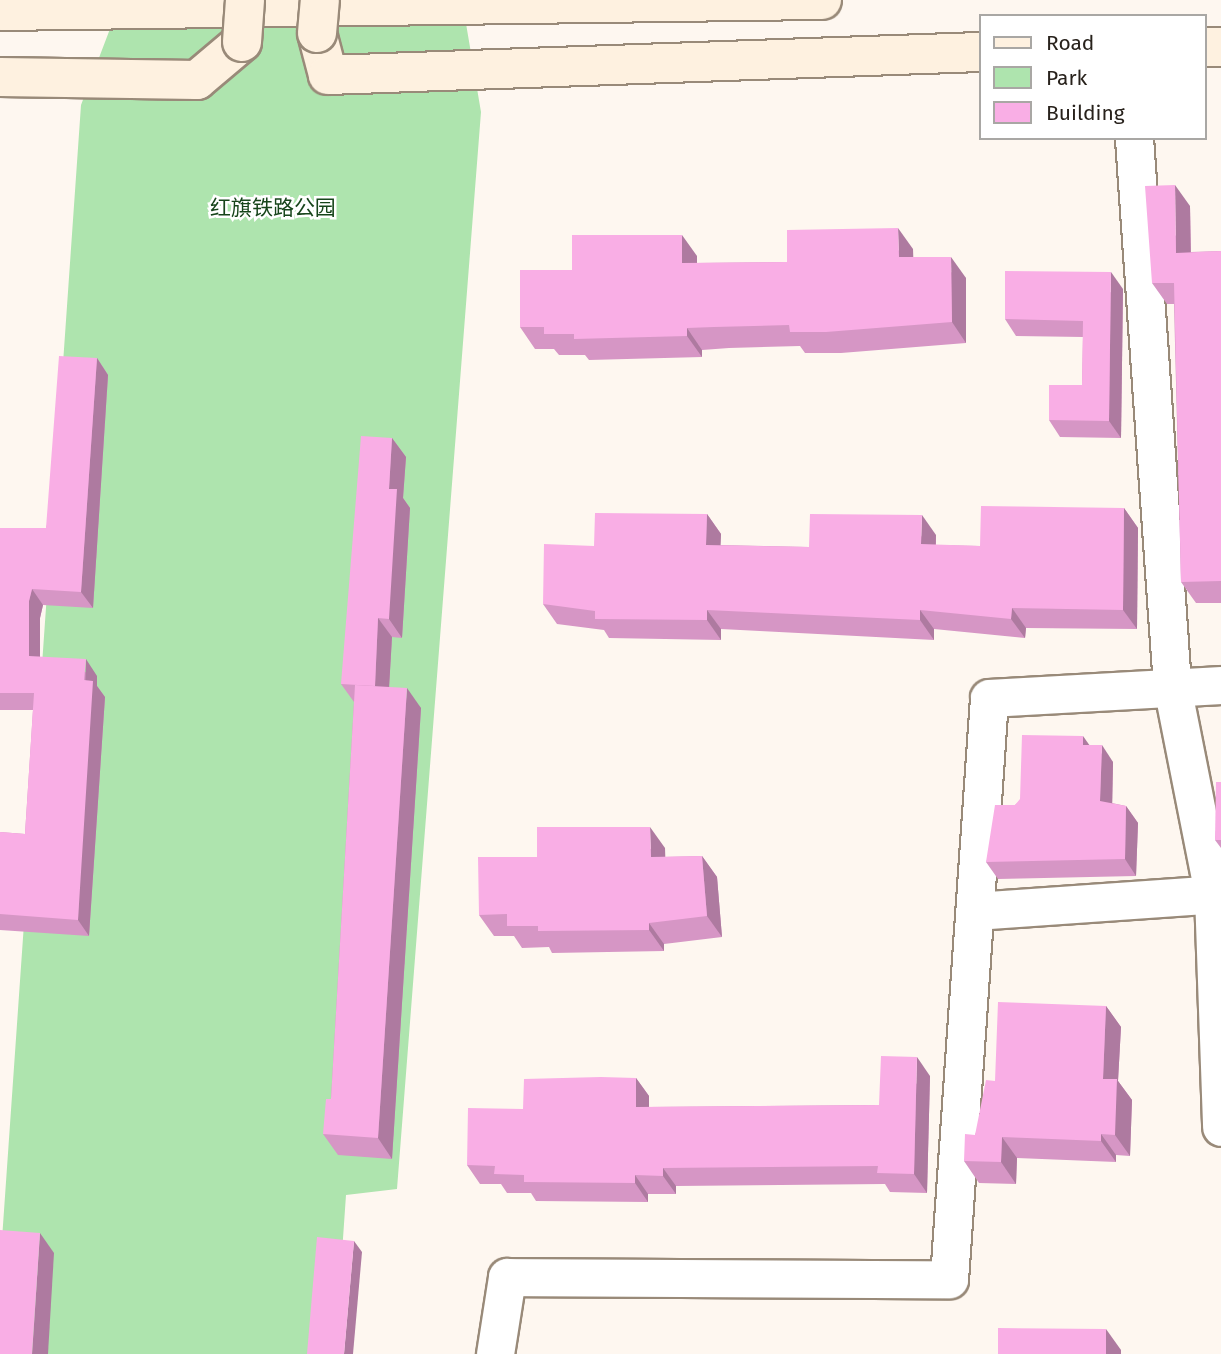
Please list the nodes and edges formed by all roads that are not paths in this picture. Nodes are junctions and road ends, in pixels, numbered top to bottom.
1 (245, 0) edge
2 (821, 0) edge
3 (0, 11) edge
4 (318, 16) edge
5 (979, 52) edge
6 (0, 77) edge
7 (1134, 140) edge
8 (1221, 685) edge
9 (1172, 686) junction
10 (1217, 894) edge
11 (975, 911) junction
12 (1221, 1127) edge
13 (495, 1354) edge

1 - 6 street, bridge
2 - 3 street
4 - 5 street
7 - 9 street
8 - 9 street
9 - 10 street
9 - 11 street
10 - 11 street
10 - 12 street
11 - 13 street

